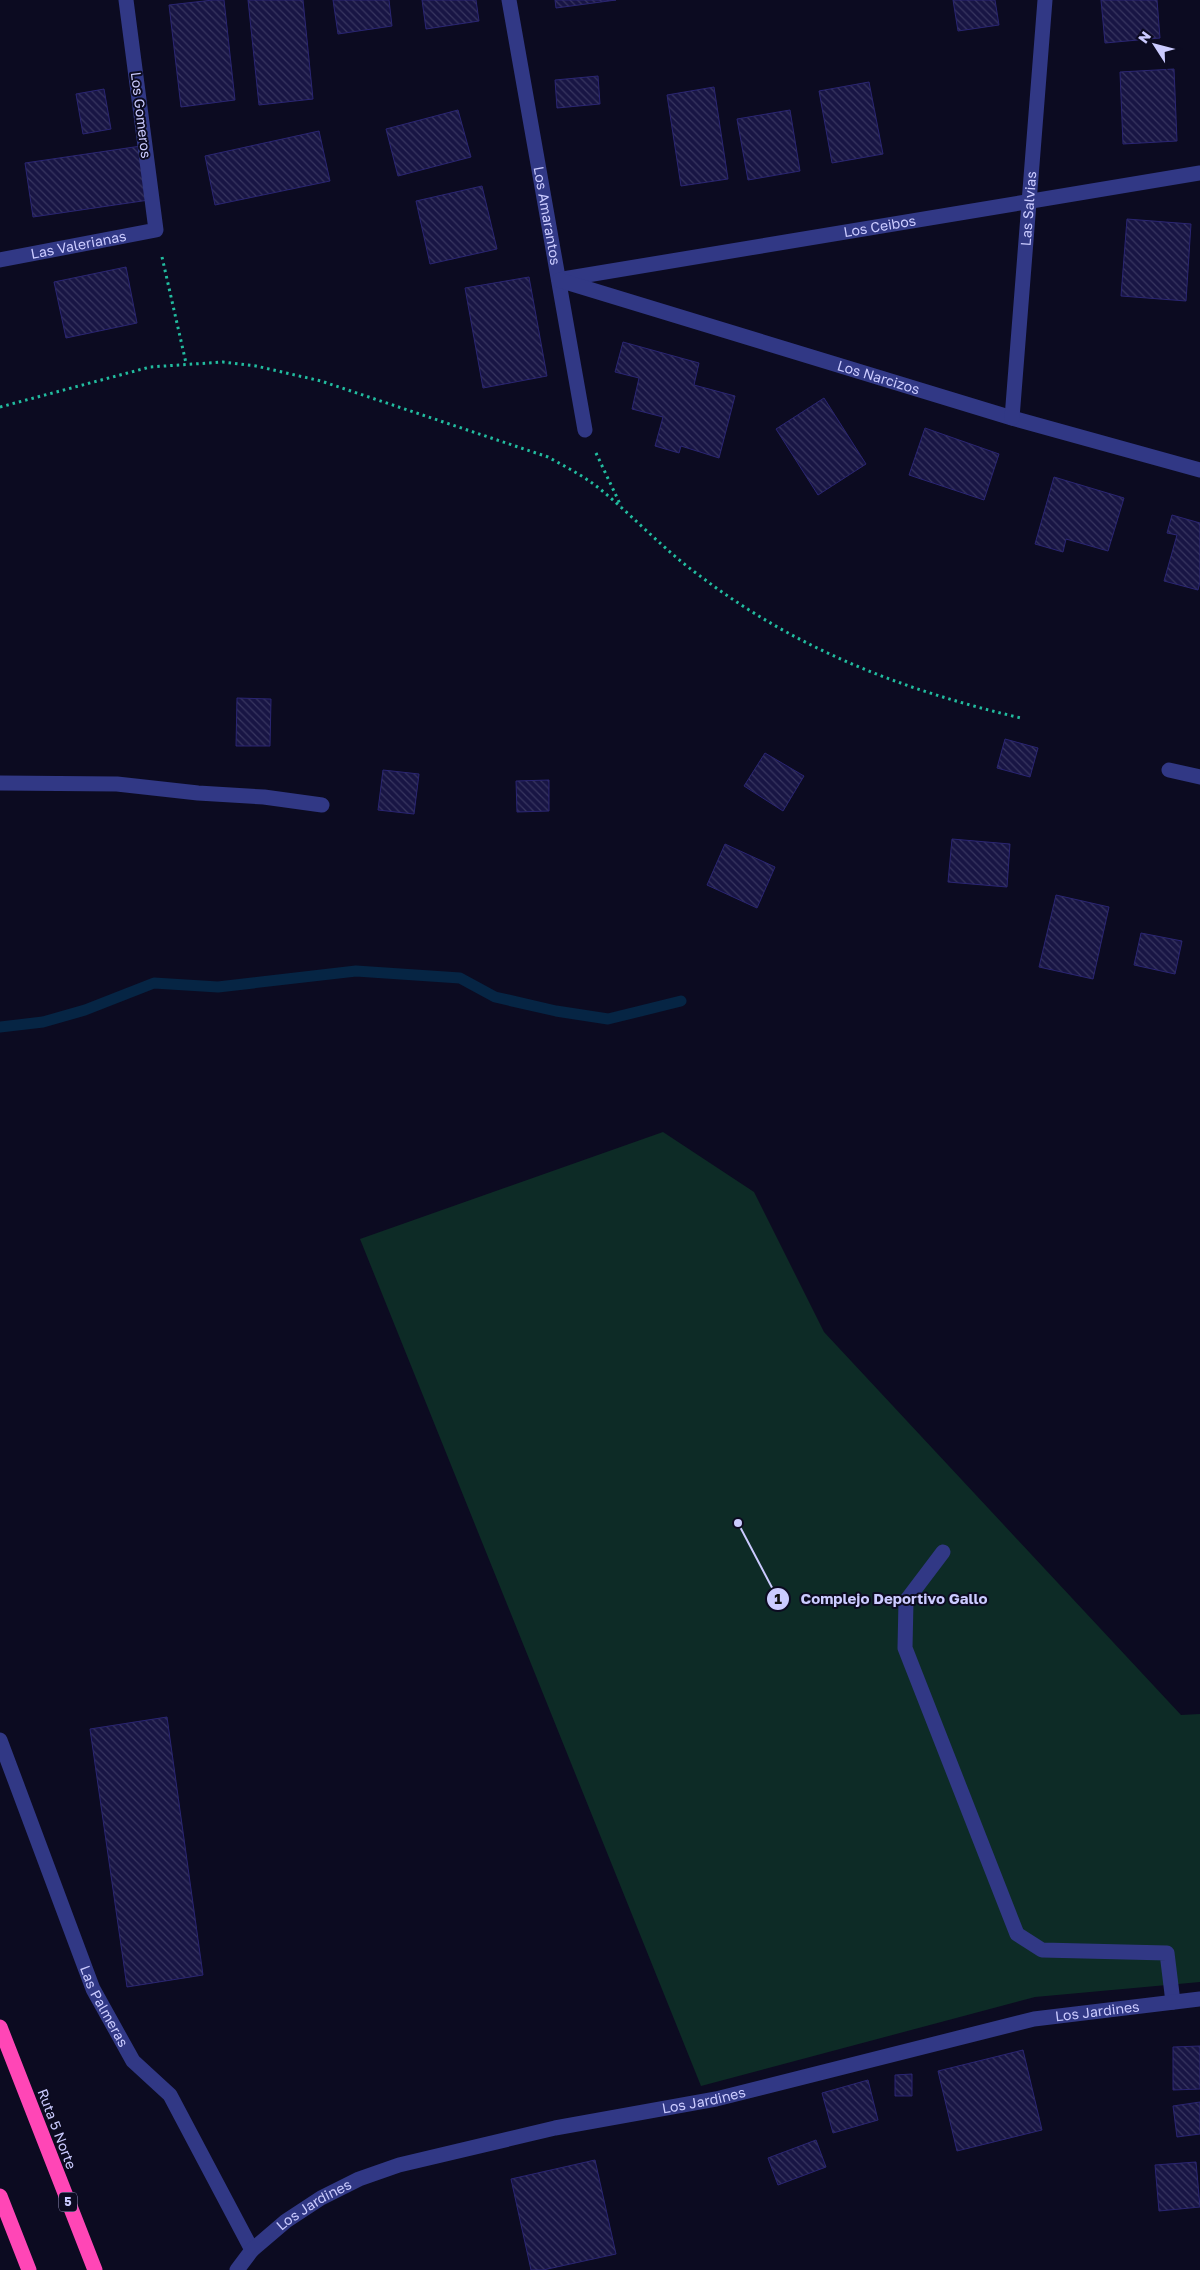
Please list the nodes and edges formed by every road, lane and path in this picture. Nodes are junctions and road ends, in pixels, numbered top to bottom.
1 (126, 0) edge
2 (509, 0) edge
3 (1045, 0) edge
4 (1200, 173) edge
5 (1029, 201) junction
6 (156, 230) junction
7 (0, 260) edge
8 (559, 280) junction
9 (186, 363) junction
10 (0, 407) edge
11 (1012, 418) junction
12 (585, 430) joint
13 (1200, 470) edge
14 (622, 509) junction
15 (1021, 718) dead end
16 (1169, 770) dead end
17 (1200, 777) edge
18 (0, 783) edge
19 (322, 805) dead end
20 (943, 1552) dead end
21 (0, 1740) edge
22 (1200, 1999) edge
23 (1173, 2002) junction
24 (0, 2027) edge
25 (0, 2196) edge
26 (252, 2250) junction
27 (29, 2270) edge
28 (95, 2270) edge
29 (236, 2270) edge

1 - 6 street, Los Gomeros
2 - 8 street, Los Amarantos
3 - 5 street, Las Salvias
4 - 5 street, Los Ceibos
5 - 8 street, Los Ceibos
5 - 11 street, Las Salvias
6 - 7 street, Las Valerianas
6 - 9 path
8 - 11 street, Los Narcizos
8 - 12 street, Los Amarantos
9 - 10 path
9 - 14 path
11 - 13 street, Los Narcizos
12 - 14 path
14 - 15 path
16 - 17 street
18 - 19 street
20 - 23 street
21 - 26 street, Las Palmeras
22 - 23 street, Los Jardines
23 - 26 street, Los Jardines
24 - 28 highway, Ruta 5 Norte / 5
25 - 27 highway
26 - 29 street, Los Jardines

